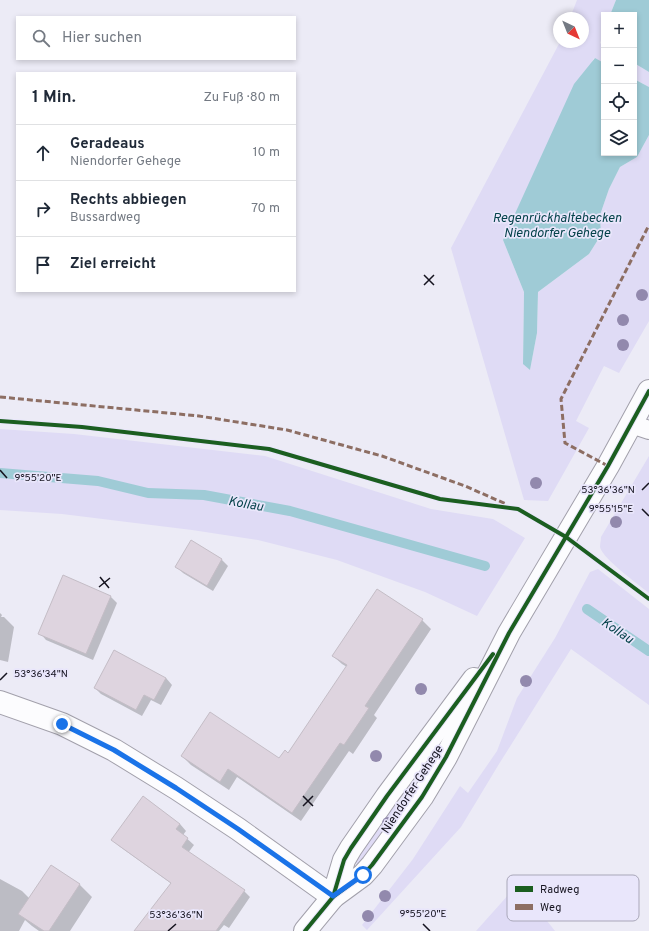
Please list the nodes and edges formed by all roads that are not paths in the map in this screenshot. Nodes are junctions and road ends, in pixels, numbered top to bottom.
1 (649, 391) edge
2 (640, 427) edge
3 (509, 633) junction
4 (0, 702) edge
5 (333, 896) junction
6 (305, 931) edge

1 - 2 street, Niendorfer Gehege
2 - 3 street, Niendorfer Gehege
3 - 5 street, Niendorfer Gehege
3 - 5 street, Niendorfer Gehege
4 - 5 street
5 - 6 street, Niendorfer Gehege

